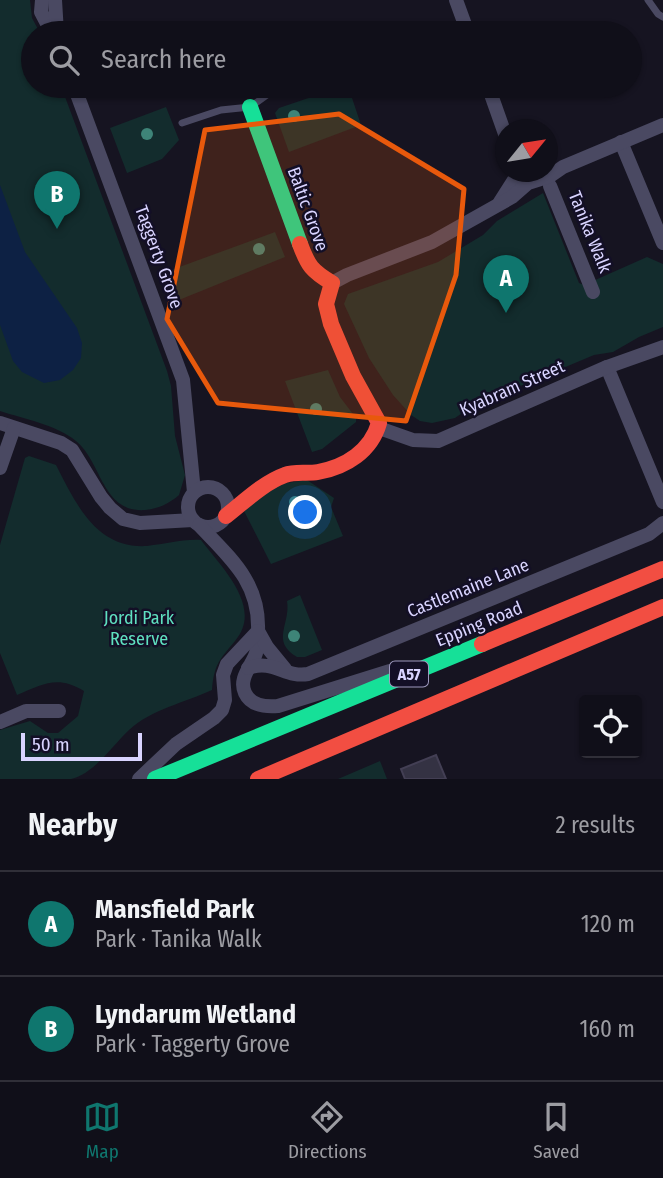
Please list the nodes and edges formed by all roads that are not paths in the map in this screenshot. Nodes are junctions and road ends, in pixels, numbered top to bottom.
1 (42, 0) edge
2 (55, 0) edge
3 (456, 0) edge
4 (648, 0) edge
5 (663, 17) edge
6 (46, 21) edge
7 (56, 21) edge
8 (464, 21) edge
9 (78, 98) edge
10 (263, 98) edge
11 (492, 98) edge
12 (250, 107) junction
13 (500, 119) edge
14 (182, 123) dead end
15 (663, 125) edge
16 (621, 142) junction
17 (558, 167) edge
18 (563, 167) junction
19 (558, 170) edge
20 (518, 182) edge
21 (550, 186) dead end
22 (663, 243) edge
23 (332, 283) junction
24 (593, 292) dead end
25 (662, 346) edge
26 (607, 367) junction
27 (7, 425) edge
28 (379, 428) junction
29 (190, 447) junction
30 (0, 468) edge
31 (266, 486) junction
32 (216, 488) junction
33 (191, 495) junction
34 (663, 502) edge
35 (224, 519) junction
36 (156, 521) junction
37 (196, 522) junction
38 (663, 523) edge
39 (232, 561) junction
40 (663, 569) edge
41 (663, 607) edge
42 (258, 631) junction
43 (489, 641) junction
44 (248, 668) junction
45 (285, 669) junction
46 (59, 711) dead end
47 (0, 722) edge
48 (139, 779) edge
49 (155, 779) edge
50 (258, 779) edge

1 - 6 street
2 - 7 street
3 - 8 street
4 - 5 lane
9 - 29 street, Taggerty Grove
10 - 12 lane
11 - 13 street
12 - 14 lane
12 - 23 main road, Baltic Grove
15 - 16 street
16 - 18 street
16 - 22 street
17 - 18 street
18 - 19 street
20 - 23 street
21 - 24 street, Tanika Walk
23 - 28 main road
25 - 26 street, Kyabram Street
26 - 28 street, Kyabram Street
26 - 34 street
27 - 30 street
27 - 36 street
28 - 31 main road
29 - 32 street, Taggerty Grove
29 - 33 street, Taggerty Grove
31 - 32 street
31 - 35 main road
32 - 33 street
32 - 35 street
33 - 36 street
33 - 37 street
35 - 37 street
35 - 39 street
36 - 37 street
37 - 39 street
38 - 45 street, Castlemaine Lane
39 - 42 street
40 - 43 main road, Epping Road / A57
41 - 50 main road
42 - 44 street
42 - 45 street
42 - 48 street
43 - 44 street
43 - 49 main road, Epping Road / A57
44 - 45 street, Castlemaine Lane
46 - 47 street

